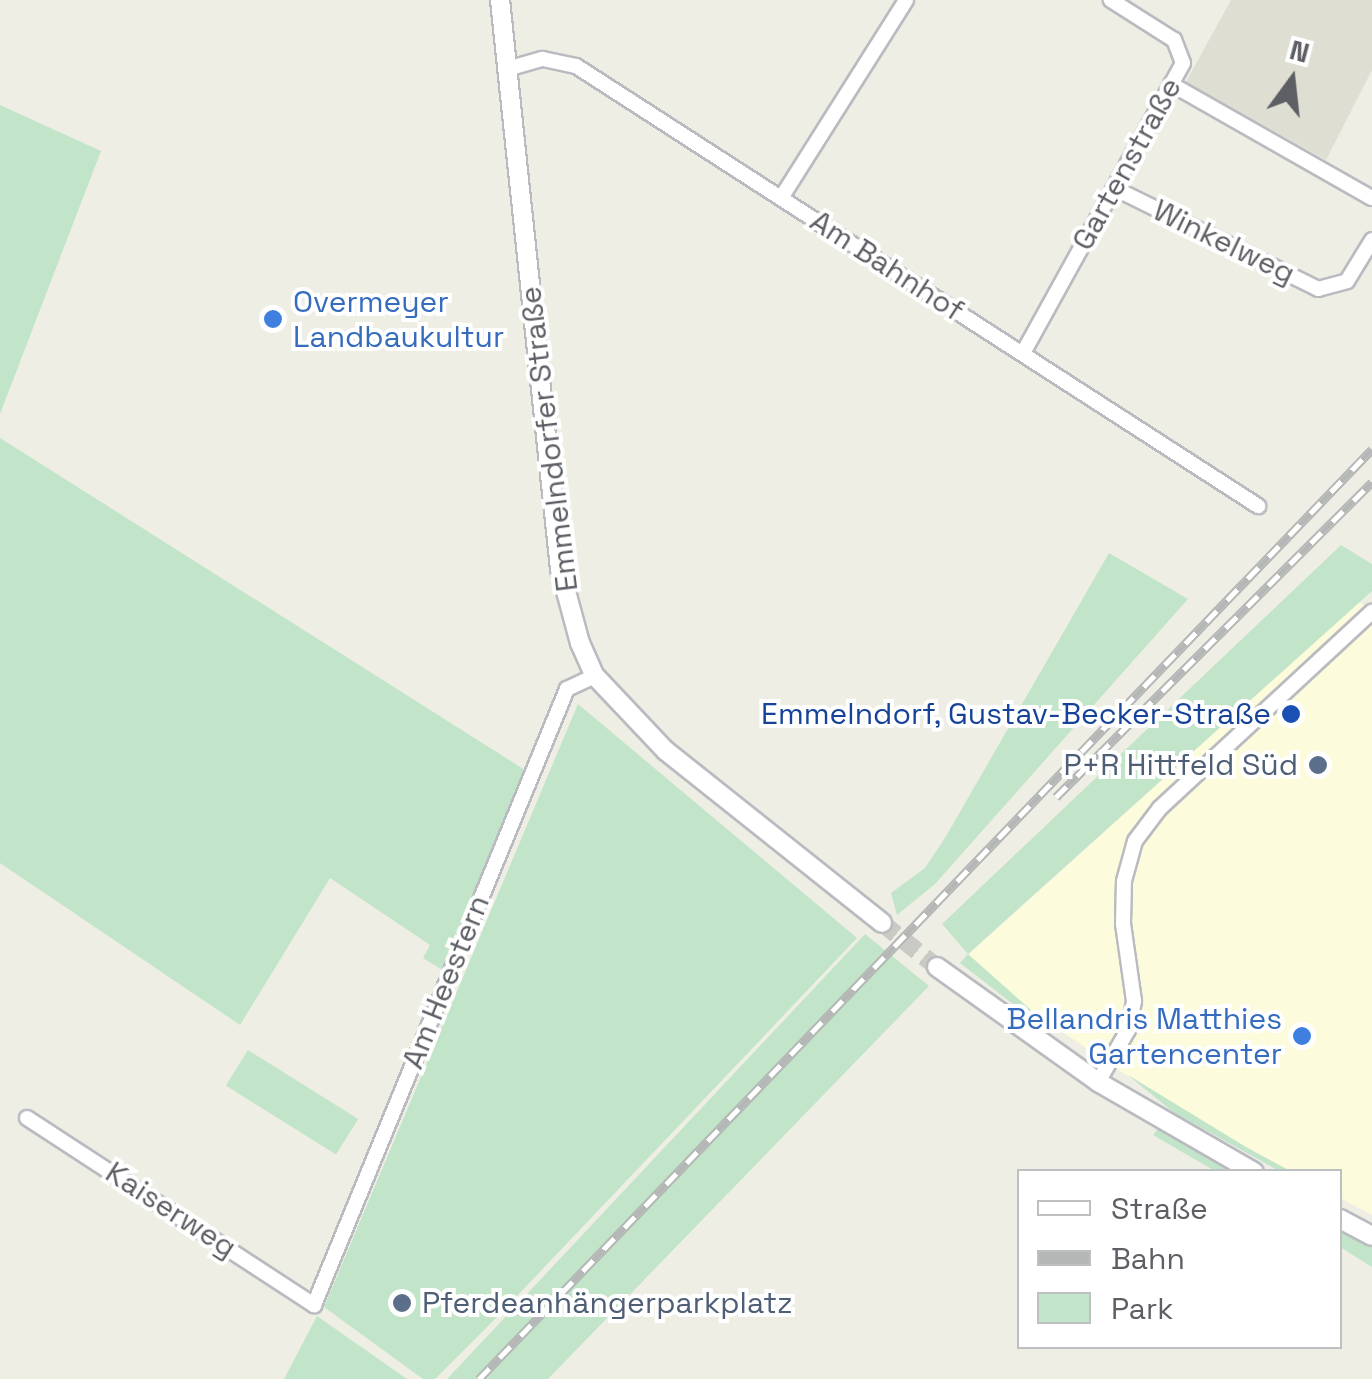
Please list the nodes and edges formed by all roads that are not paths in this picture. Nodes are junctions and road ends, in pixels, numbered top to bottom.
1 (500, 0) edge
2 (906, 0) edge
3 (1112, 0) edge
4 (507, 68) junction
5 (1171, 84) junction
6 (1114, 188) junction
7 (781, 198) junction
8 (1372, 198) edge
9 (1372, 240) edge
10 (1023, 354) junction
11 (1258, 506) dead end
12 (1372, 612) edge
13 (596, 676) junction
14 (882, 923) tunnel mouth
15 (937, 967) tunnel mouth
16 (1098, 1082) junction
17 (27, 1118) dead end
18 (1249, 1169) edge
19 (1342, 1220) edge
20 (1372, 1236) edge
21 (314, 1305) joint

1 - 4 street, Emmelndorfer Straße
2 - 7 street
3 - 5 street, Gartenstraße
4 - 7 street, Am Bahnhof
4 - 13 street, Emmelndorfer Straße
5 - 6 street, Gartenstraße
5 - 8 street
6 - 9 street, Winkelweg
6 - 10 street, Gartenstraße
7 - 10 street, Am Bahnhof
10 - 11 street, Am Bahnhof
12 - 16 street
13 - 14 street, Emmelndorfer Straße
13 - 21 street, Am Heestern
15 - 16 street
16 - 18 street
17 - 21 street, Kaiserweg
19 - 20 street

